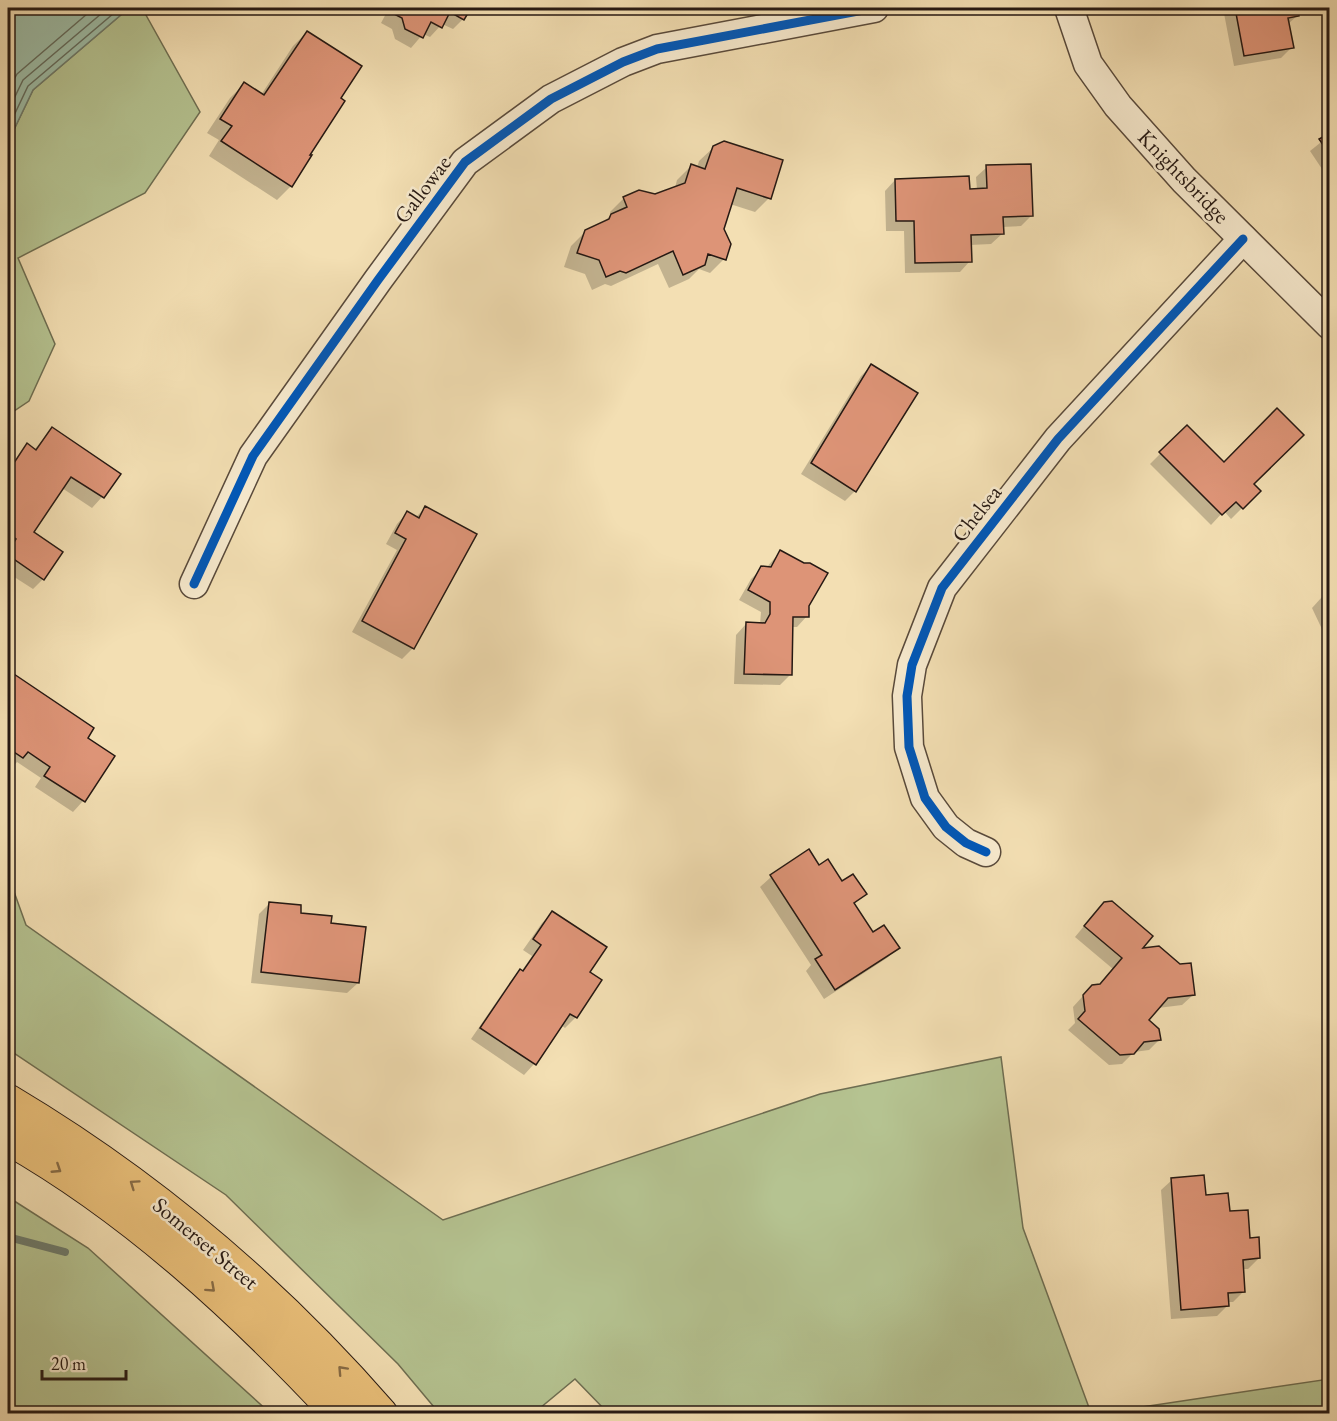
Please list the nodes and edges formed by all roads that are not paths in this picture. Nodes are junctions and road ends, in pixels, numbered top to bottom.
1 (874, 8) edge
2 (1068, 8) edge
3 (1243, 238) junction
4 (1329, 324) edge
5 (194, 584) dead end
6 (987, 852) dead end
7 (8, 1101) edge
8 (8, 1138) edge
9 (339, 1413) edge
10 (381, 1413) edge

1 - 5 street, Gallowae
2 - 3 street, Knightsbridge
3 - 4 street, Knightsbridge
3 - 6 street, Chelsea
10 -> 7 main road, Somerset Street
8 -> 9 main road, Somerset Street

